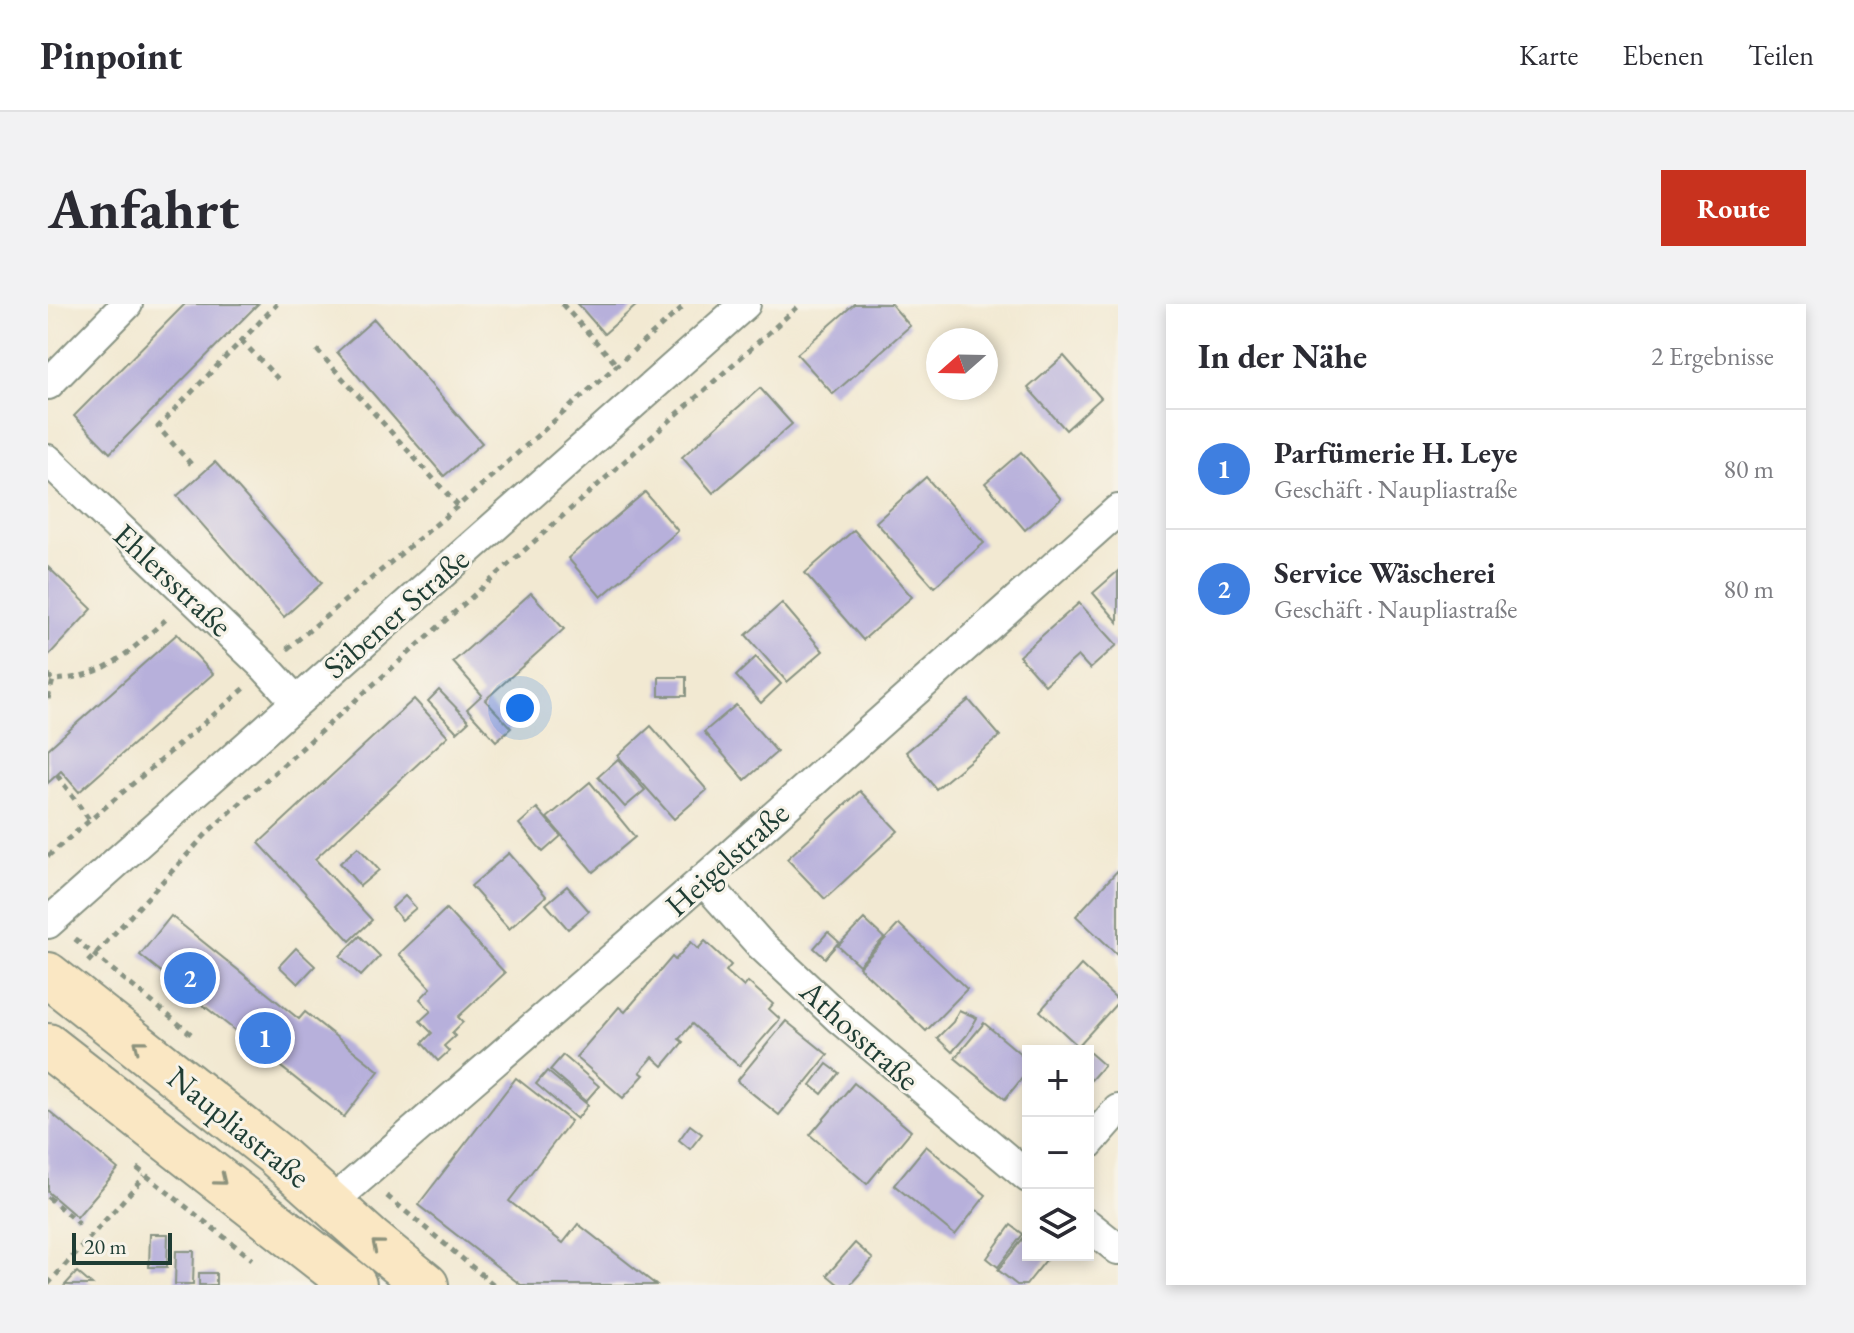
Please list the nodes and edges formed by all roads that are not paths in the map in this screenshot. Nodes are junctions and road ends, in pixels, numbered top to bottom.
1 (127, 304) edge
2 (745, 304) edge
3 (48, 384) edge
4 (48, 460) edge
5 (1118, 510) edge
6 (296, 701) junction
7 (703, 880) junction
8 (48, 923) edge
9 (48, 975) edge
10 (48, 1046) edge
11 (1118, 1110) edge
12 (1094, 1137) edge
13 (1022, 1172) edge
14 (331, 1203) junction
15 (1094, 1230) edge
16 (1118, 1249) edge
17 (354, 1285) edge
18 (426, 1285) edge

1 - 3 street
2 - 6 street, Säbener Straße
4 - 6 street, Ehlersstraße
5 - 7 street, Heigelstraße
6 - 8 street, Säbener Straße
7 - 13 street, Athosstraße
7 - 14 street, Heigelstraße
14 -> 9 street, Naupliastraße
10 -> 17 street, Naupliastraße
11 - 12 street
18 -> 14 street, Naupliastraße
15 - 16 street

